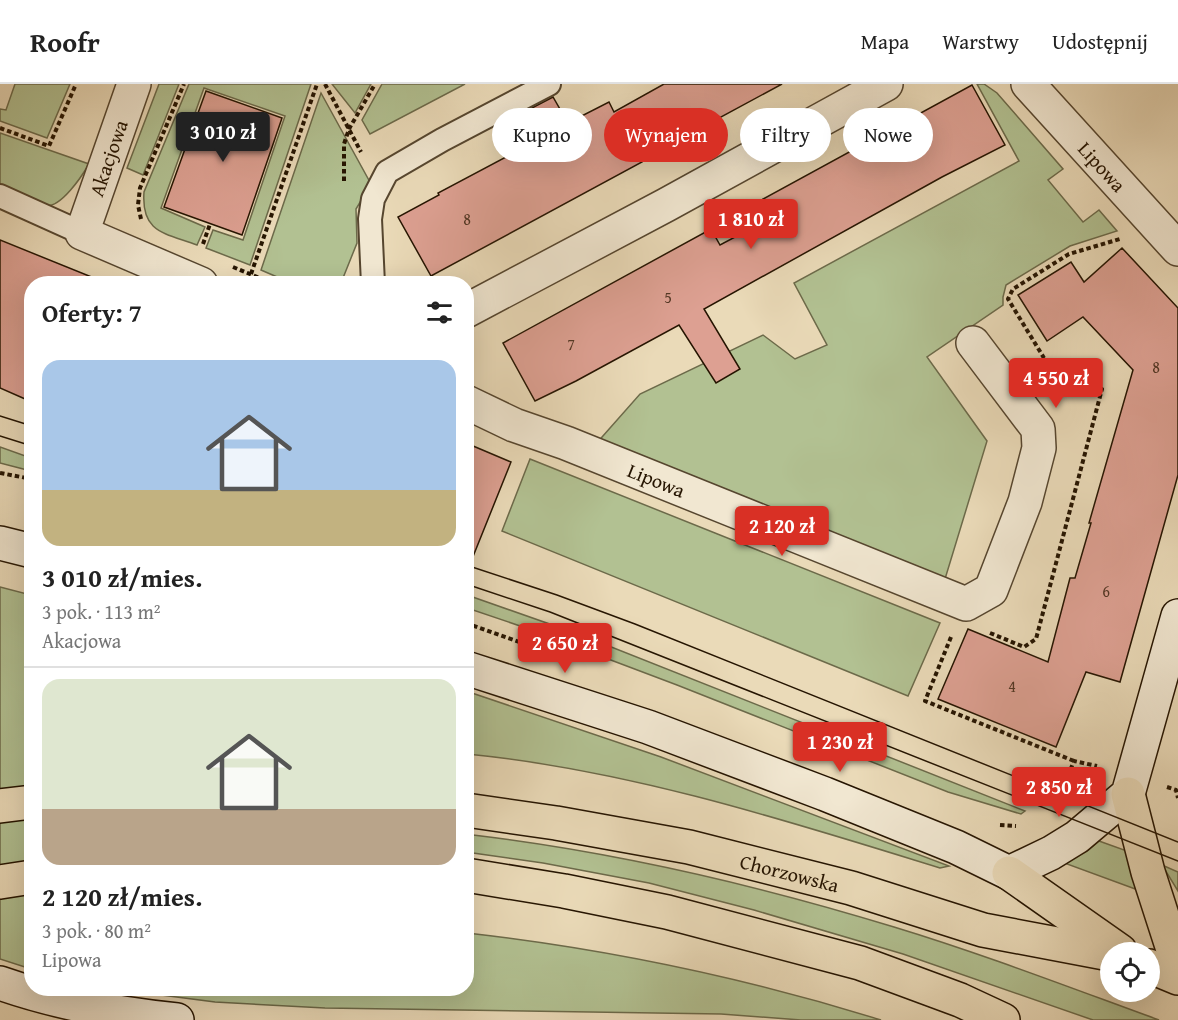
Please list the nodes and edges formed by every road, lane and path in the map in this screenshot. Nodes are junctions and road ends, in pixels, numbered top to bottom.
1 (76, 84) edge
2 (134, 84) edge
3 (184, 84) edge
4 (317, 84) edge
5 (325, 84) edge
6 (375, 84) edge
7 (549, 84) edge
8 (886, 84) edge
9 (1028, 84) edge
10 (0, 128) edge
11 (349, 129) junction
12 (380, 187) junction
13 (345, 191) dead end
14 (0, 196) edge
15 (210, 224) dead end
16 (145, 226) dead end
17 (82, 232) junction
18 (1129, 237) dead end
19 (1178, 249) edge
20 (231, 266) dead end
21 (200, 268) edge
22 (252, 274) junction
23 (256, 276) edge
24 (373, 276) edge
25 (474, 306) edge
26 (973, 343) dead end
27 (474, 406) edge
28 (0, 473) edge
29 (24, 478) edge
30 (0, 543) edge
31 (24, 549) edge
32 (1178, 616) edge
33 (474, 626) edge
34 (980, 628) dead end
35 (954, 630) dead end
36 (562, 657) dead end
37 (474, 671) edge
38 (1074, 761) junction
39 (1103, 768) dead end
40 (1165, 786) dead end
41 (1128, 794) junction
42 (1178, 798) edge
43 (24, 803) edge
44 (0, 806) edge
45 (474, 811) edge
46 (1053, 811) dead end
47 (994, 824) dead end
48 (1022, 826) dead end
49 (1009, 873) junction
50 (474, 877) edge
51 (24, 878) edge
52 (0, 882) edge
53 (1108, 942) edge
54 (1100, 952) edge
55 (1178, 965) edge
56 (1160, 971) edge
57 (1178, 978) edge
58 (0, 983) edge
59 (24, 990) edge
60 (50, 996) edge
61 (177, 1020) edge
62 (1003, 1020) edge

1 - 10 path
2 - 17 street, Akacjowa
3 - 16 path
4 - 22 path
5 - 11 path
6 - 11 path
7 - 12 lane
8 - 25 street
9 - 19 street, Lipowa
11 - 12 path
11 - 13 path
12 - 24 lane
14 - 17 lane
15 - 21 path
17 - 21 street
18 - 34 path
20 - 22 path
22 - 23 path
26 - 27 street, Lipowa
28 - 29 path
30 - 31 street
32 - 41 street
33 - 36 path
35 - 38 path
37 - 49 street
38 - 39 path
38 - 46 path
40 - 42 path
41 - 49 street
41 - 55 main road
43 - 44 main road
45 - 54 main road, Chorzowska
47 - 48 path
49 - 53 main road
50 - 62 main road
51 - 52 main road
56 - 57 main road
58 - 59 street
60 - 61 street

